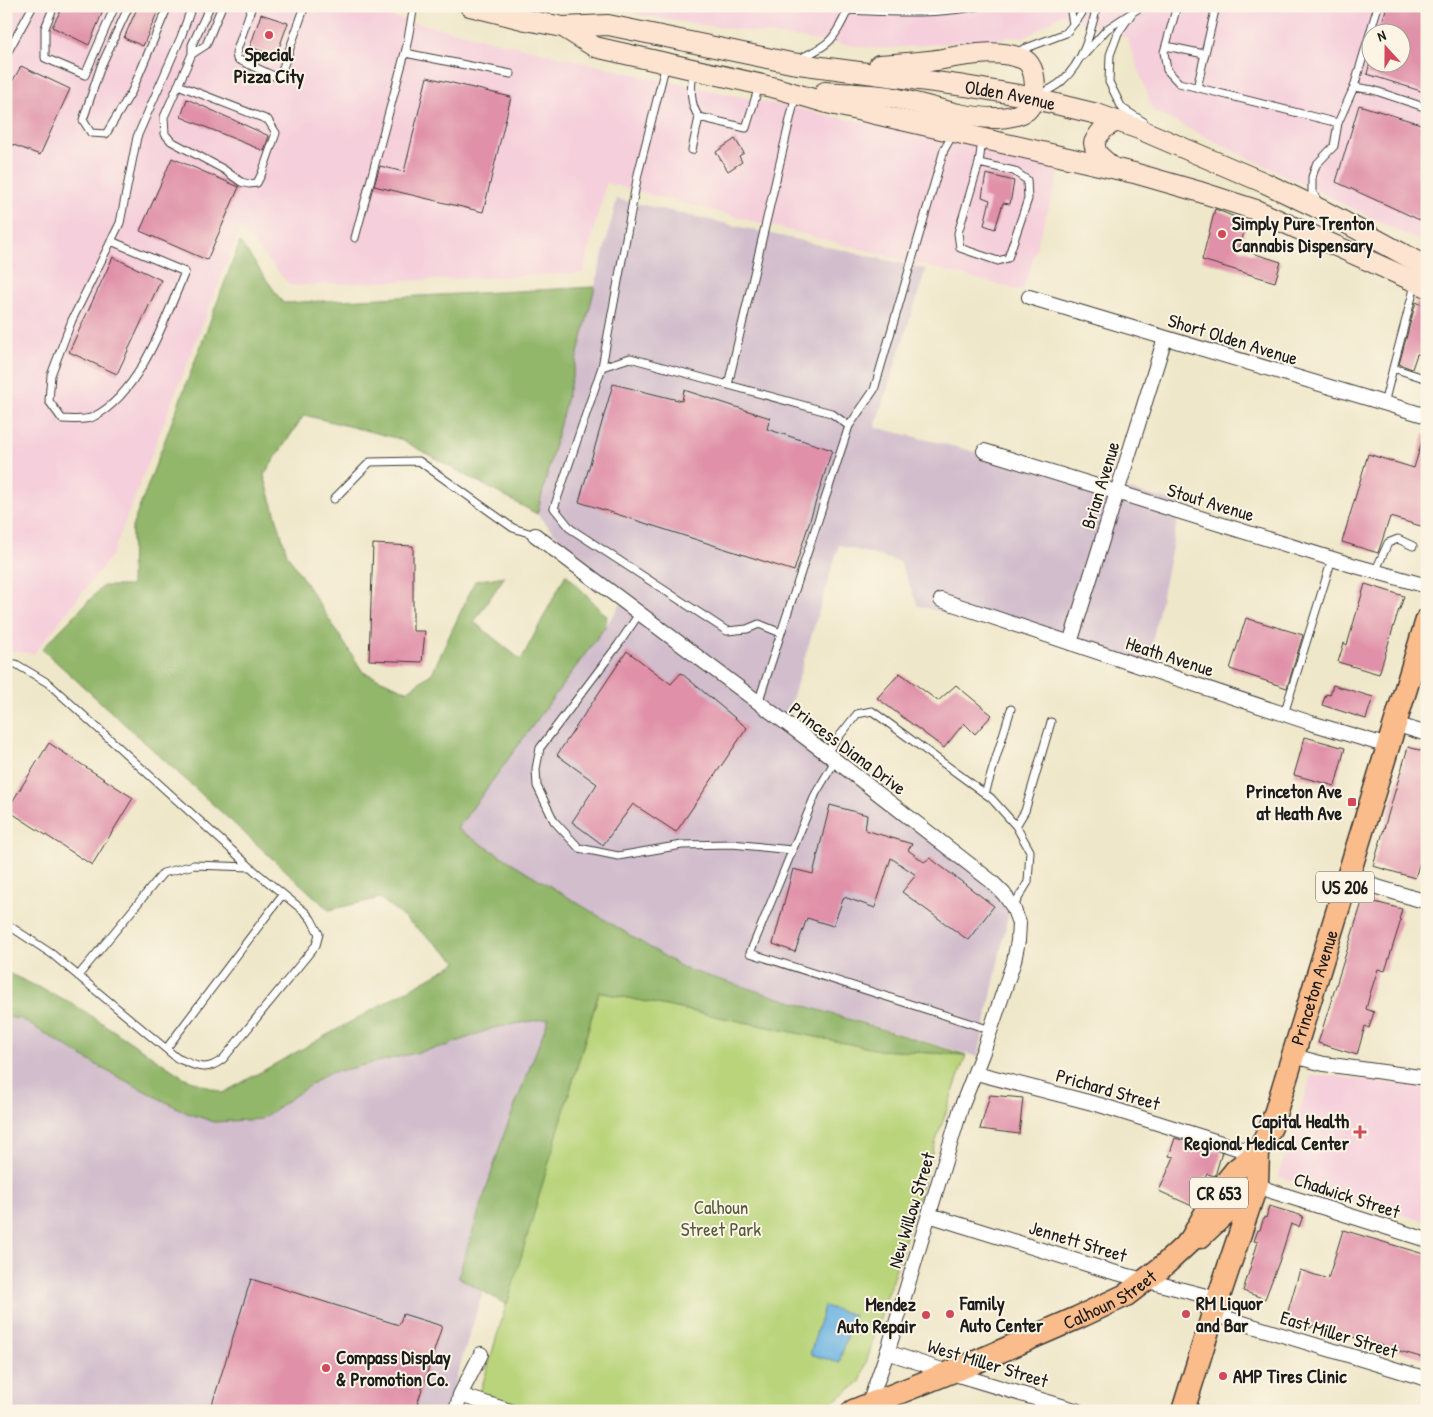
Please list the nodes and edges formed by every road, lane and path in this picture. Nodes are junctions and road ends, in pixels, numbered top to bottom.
1 (33, 6) edge
2 (54, 6) edge
3 (115, 6) edge
4 (129, 6) edge
5 (168, 6) edge
6 (192, 6) edge
7 (210, 6) edge
8 (222, 6) edge
9 (252, 6) edge
10 (305, 6) edge
11 (414, 6) edge
12 (470, 6) edge
13 (978, 6) edge
14 (1070, 6) edge
15 (1086, 6) edge
16 (1097, 6) edge
17 (1177, 6) edge
18 (1216, 6) edge
19 (1378, 6) edge
20 (848, 8) edge
21 (1139, 8) edge
22 (1073, 24) junction
23 (563, 27) junction
24 (1166, 46) junction
25 (406, 49) junction
26 (192, 54) junction
27 (1008, 54) junction
28 (1204, 54) junction
29 (6, 55) edge
30 (1079, 60) junction
31 (790, 63) junction
32 (666, 64) junction
33 (833, 68) junction
34 (693, 70) junction
35 (511, 74) dead end
36 (178, 85) junction
37 (768, 86) junction
38 (1354, 87) junction
39 (1197, 88) junction
40 (796, 94) junction
41 (1034, 98) junction
42 (1427, 108) edge
43 (699, 117) junction
44 (1118, 122) junction
45 (1338, 123) junction
46 (954, 132) junction
47 (982, 138) junction
48 (1179, 146) junction
49 (692, 150) dead end
50 (979, 162) junction
51 (1113, 168) junction
52 (1265, 183) junction
53 (1256, 210) junction
54 (1324, 211) junction
55 (355, 238) dead end
56 (111, 241) junction
57 (1424, 273) edge
58 (1029, 297) dead end
59 (1164, 338) junction
60 (602, 367) junction
61 (1393, 368) junction
62 (1427, 379) edge
63 (728, 384) junction
64 (1384, 404) junction
65 (1427, 416) edge
66 (849, 426) junction
67 (984, 451) dead end
68 (1117, 492) junction
69 (334, 499) dead end
70 (535, 535) joint
71 (1413, 546) dead end
72 (1332, 559) junction
73 (1375, 572) junction
74 (1427, 586) edge
75 (941, 600) dead end
76 (639, 614) junction
77 (1427, 620) edge
78 (781, 632) junction
79 (1070, 643) junction
80 (6, 664) edge
81 (758, 703) junction
82 (1011, 710) dead end
83 (1284, 714) junction
84 (1051, 722) dead end
85 (1395, 724) junction
86 (1427, 734) edge
87 (1388, 746) junction
88 (830, 757) junction
89 (985, 794) junction
90 (1016, 826) junction
91 (792, 850) junction
92 (250, 867) junction
93 (1347, 878) junction
94 (283, 894) junction
95 (1427, 902) edge
96 (1013, 907) junction
97 (6, 927) edge
98 (78, 976) junction
99 (990, 1030) junction
100 (166, 1049) junction
101 (984, 1049) joint
102 (1292, 1056) junction
103 (976, 1073) junction
104 (1427, 1078) edge
105 (1258, 1152) junction
106 (1257, 1183) junction
107 (929, 1215) junction
108 (1427, 1240) edge
109 (1190, 1241) junction
110 (1145, 1280) junction
111 (1215, 1307) junction
112 (887, 1352) junction
113 (481, 1354) dead end
114 (948, 1372) junction
115 (1427, 1380) edge
116 (460, 1396) junction
117 (863, 1409) edge
118 (456, 1411) edge
119 (510, 1411) edge
120 (1078, 1411) edge
121 (1183, 1411) edge

1 - 29 lane
2 - 3 lane
4 - 5 lane
6 - 56 lane
7 - 26 lane
8 - 26 lane
9 - 10 lane
11 - 25 lane
12 - 23 main road, Olden Avenue
13 - 20 lane
14 - 22 lane
15 - 22 lane
16 - 30 lane
17 - 24 lane
18 - 28 lane
19 - 38 lane
20 - 31 lane
21 - 30 lane
21 - 48 lane
22 - 27 lane
23 - 31 main road, Olden Avenue
23 - 32 main road, Olden Avenue
24 - 28 lane
24 - 39 lane
25 - 35 lane
25 - 55 lane
26 - 36 lane
27 - 33 main road
27 - 41 main road
28 - 39 lane
30 - 41 lane
31 - 33 main road, Olden Avenue
32 - 34 main road, Olden Avenue
32 - 60 lane
33 - 41 main road, Olden Avenue
34 - 37 main road, Olden Avenue
34 - 43 lane
36 - 36 lane
37 - 40 main road, Olden Avenue
37 - 41 main road
37 - 43 lane
38 - 42 lane
38 - 45 lane
39 - 45 lane
40 - 46 main road, Olden Avenue
40 - 63 lane
41 - 44 main road, Olden Avenue
43 - 49 lane
44 - 48 main road, Olden Avenue
44 - 51 main road
45 - 54 lane
46 - 47 main road, Olden Avenue
46 - 66 lane
47 - 50 lane
47 - 51 main road, Olden Avenue
48 - 52 main road, Olden Avenue
50 - 50 lane
51 - 53 main road, Olden Avenue
52 - 53 main road
52 - 54 main road, Olden Avenue
53 - 57 main road, Olden Avenue
54 - 57 main road, Olden Avenue
56 - 56 lane
57 - 61 lane
58 - 59 street, Short Olden Avenue
59 - 64 street, Short Olden Avenue
59 - 68 street, Brian Avenue
60 - 63 lane
60 - 78 lane
61 - 62 lane
61 - 64 lane
63 - 66 lane
64 - 65 street, Short Olden Avenue
66 - 78 lane
67 - 68 street, Stout Avenue
68 - 72 street, Stout Avenue
68 - 79 street, Brian Avenue
69 - 70 lane
70 - 76 street, Princess Diana Drive
71 - 73 lane
72 - 73 street, Stout Avenue
72 - 83 lane
73 - 74 street, Stout Avenue
75 - 79 street, Heath Avenue
76 - 81 street, Princess Diana Drive
76 - 91 lane
77 - 85 main road, Princeton Avenue / US 206
78 - 81 lane
79 - 83 street, Heath Avenue
80 - 92 lane
81 - 88 street, Princess Diana Drive
82 - 89 lane
83 - 87 street, Heath Avenue
84 - 90 lane
85 - 86 street
85 - 87 main road, Princeton Avenue / US 206
87 - 93 main road, Princeton Avenue / US 206
88 - 89 lane
88 - 91 lane
88 - 96 street, Princess Diana Drive
89 - 90 lane
90 - 96 lane
91 - 99 lane
92 - 94 lane
92 - 98 lane
93 - 95 street
93 - 102 main road, Princeton Avenue / US 206
94 - 100 lane
94 - 100 lane
96 - 99 street, Princess Diana Drive
97 - 98 lane
98 - 100 lane
99 - 101 street, Princess Diana Drive
101 - 103 street, New Willow Street
102 - 104 street
102 - 105 main road, Princeton Avenue / US 206
103 - 105 street, Prichard Street
103 - 107 street, New Willow Street
105 - 106 main road, US 206
105 - 109 main road, Calhoun Street / CR 653
106 - 108 street, Chadwick Street
106 - 109 main road, Calhoun Street / CR 653
106 - 111 main road, US 206
107 - 110 street, Jennett Street
107 - 112 street, New Willow Street
109 - 110 main road, Calhoun Street / CR 653
110 - 111 street, Jennett Street
110 - 114 main road, Calhoun Street / CR 653
111 - 115 street, East Miller Street
111 - 121 main road, US 206
112 - 114 street, West Miller Street
112 - 117 street, New Willow Street
113 - 116 street
114 - 117 main road, Calhoun Street / CR 653
114 - 120 street, West Miller Street
116 - 118 street
116 - 119 street

